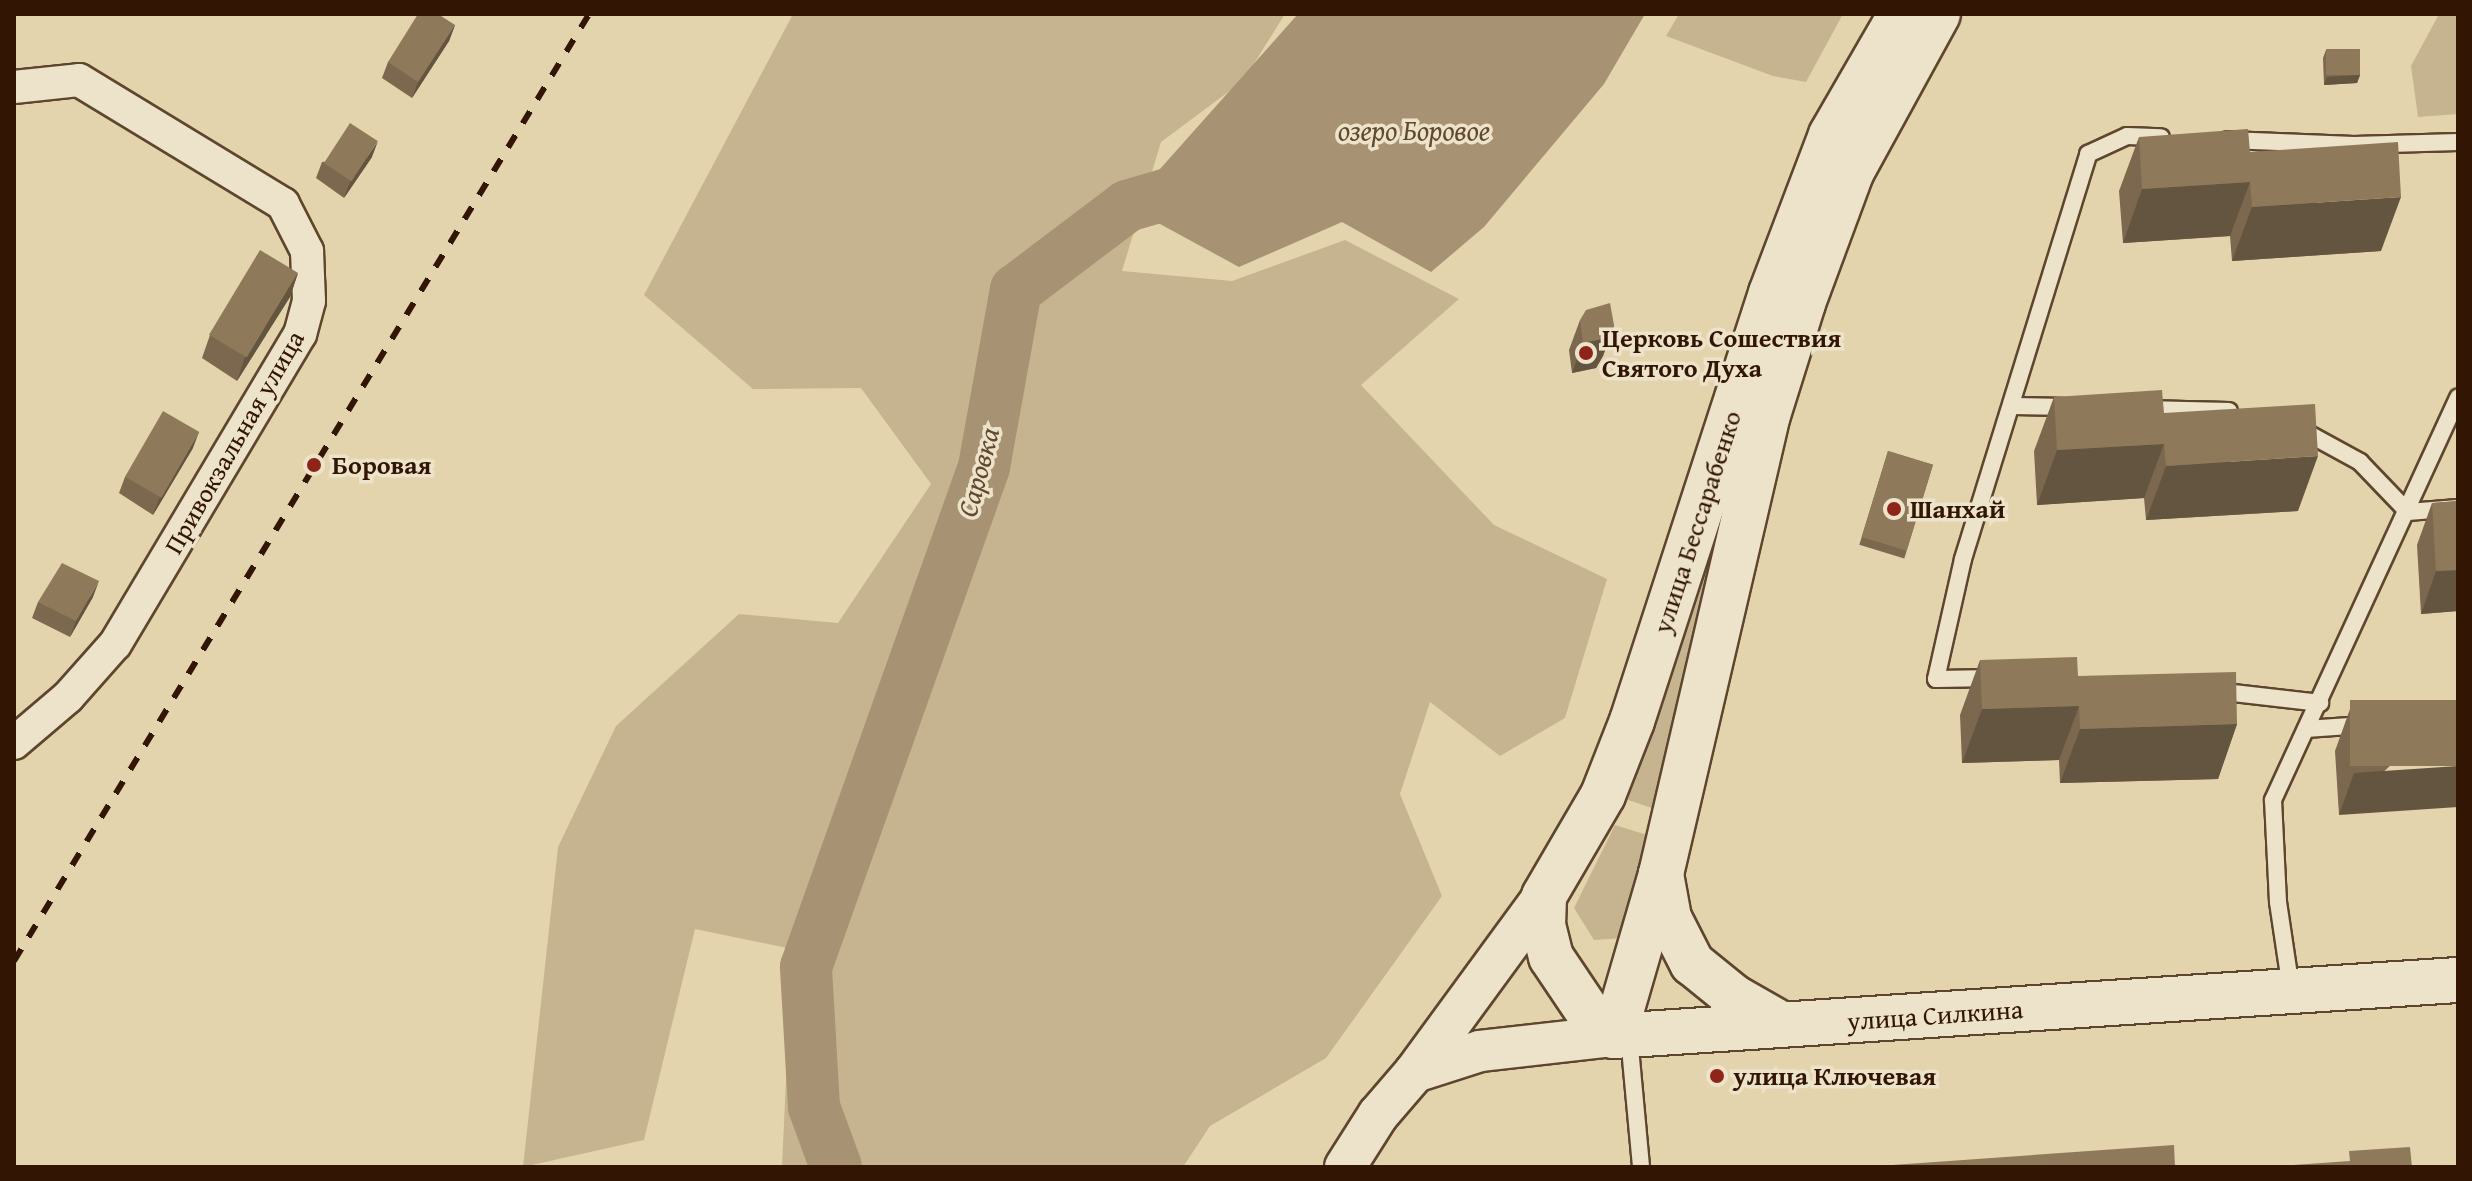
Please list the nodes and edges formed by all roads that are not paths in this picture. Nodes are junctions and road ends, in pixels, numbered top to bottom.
1 (1901, 14) edge
2 (1938, 14) edge
3 (14, 87) edge
4 (2172, 138) edge
5 (2202, 139) edge
6 (2458, 142) edge
7 (2458, 398) edge
8 (2013, 406) junction
9 (2092, 408) edge
10 (2124, 409) edge
11 (2250, 415) edge
12 (2278, 423) edge
13 (2458, 508) edge
14 (2408, 512) junction
15 (2013, 678) edge
16 (2202, 689) edge
17 (2320, 703) junction
18 (2382, 723) edge
19 (2306, 729) junction
20 (14, 743) edge
21 (1661, 874) junction
22 (1544, 896) junction
23 (2458, 980) edge
24 (2291, 991) junction
25 (1783, 1025) junction
26 (1621, 1036) junction
27 (1415, 1072) junction
28 (1345, 1167) edge
29 (1641, 1167) edge

1 - 22 main road, улица Бессарабенко
2 - 21 main road, улица Бессарабенко
3 - 20 street, Привокзальная улица
4 - 8 lane
5 - 6 lane
7 - 14 lane
8 - 9 lane
8 - 15 lane
10 - 11 lane
12 - 14 lane
13 - 14 lane
14 - 17 lane
16 - 17 lane
17 - 19 lane
18 - 19 lane
19 - 24 lane
21 - 25 main road, улица Бессарабенко
21 - 26 main road, улица Бессарабенко
22 - 26 main road
22 - 27 street, улица Бессарабенко
23 - 24 main road, улица Силкина
24 - 25 main road, улица Силкина
25 - 26 main road, улица Силкина
26 - 27 street, улица Силкина
26 - 29 lane
27 - 28 street, улица Бессарабенко

